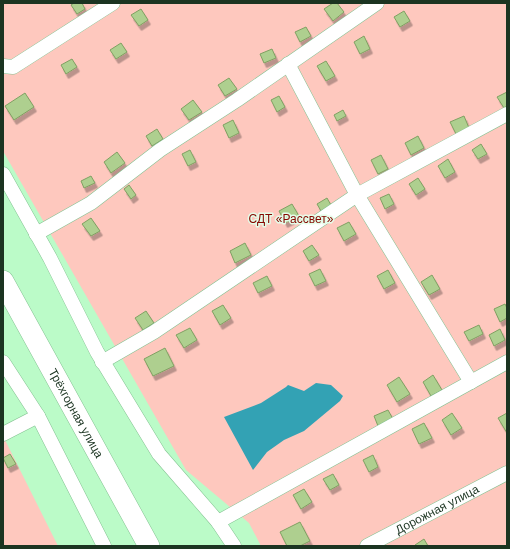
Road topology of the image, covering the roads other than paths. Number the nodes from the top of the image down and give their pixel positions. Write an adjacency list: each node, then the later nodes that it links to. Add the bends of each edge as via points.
1 (113, 3): 4 (street, via 13,67)
2 (377, 3): 3 (street)
3 (288, 64): 7 (street); 8 (street, via 160,150 91,203)
4 (3, 66)
5 (507, 114): 7 (street)
6 (3, 174): 8 (street)
7 (357, 195): 11 (street, via 154,332); 13 (street)
8 (36, 234): 11 (street)
9 (3, 281): 19 (highway, Трёхгорная улица)
10 (3, 362): 14 (street)
11 (102, 362): 17 (street, via 159,454)
12 (507, 362): 13 (street)
13 (471, 382): 17 (street)
14 (38, 416): 15 (street); 18 (street)
15 (3, 434)
16 (507, 473): 21 (street, Дорожная улица)
17 (218, 522): 20 (street)
18 (104, 546)
19 (149, 546)
20 (234, 546)
21 (367, 546)

